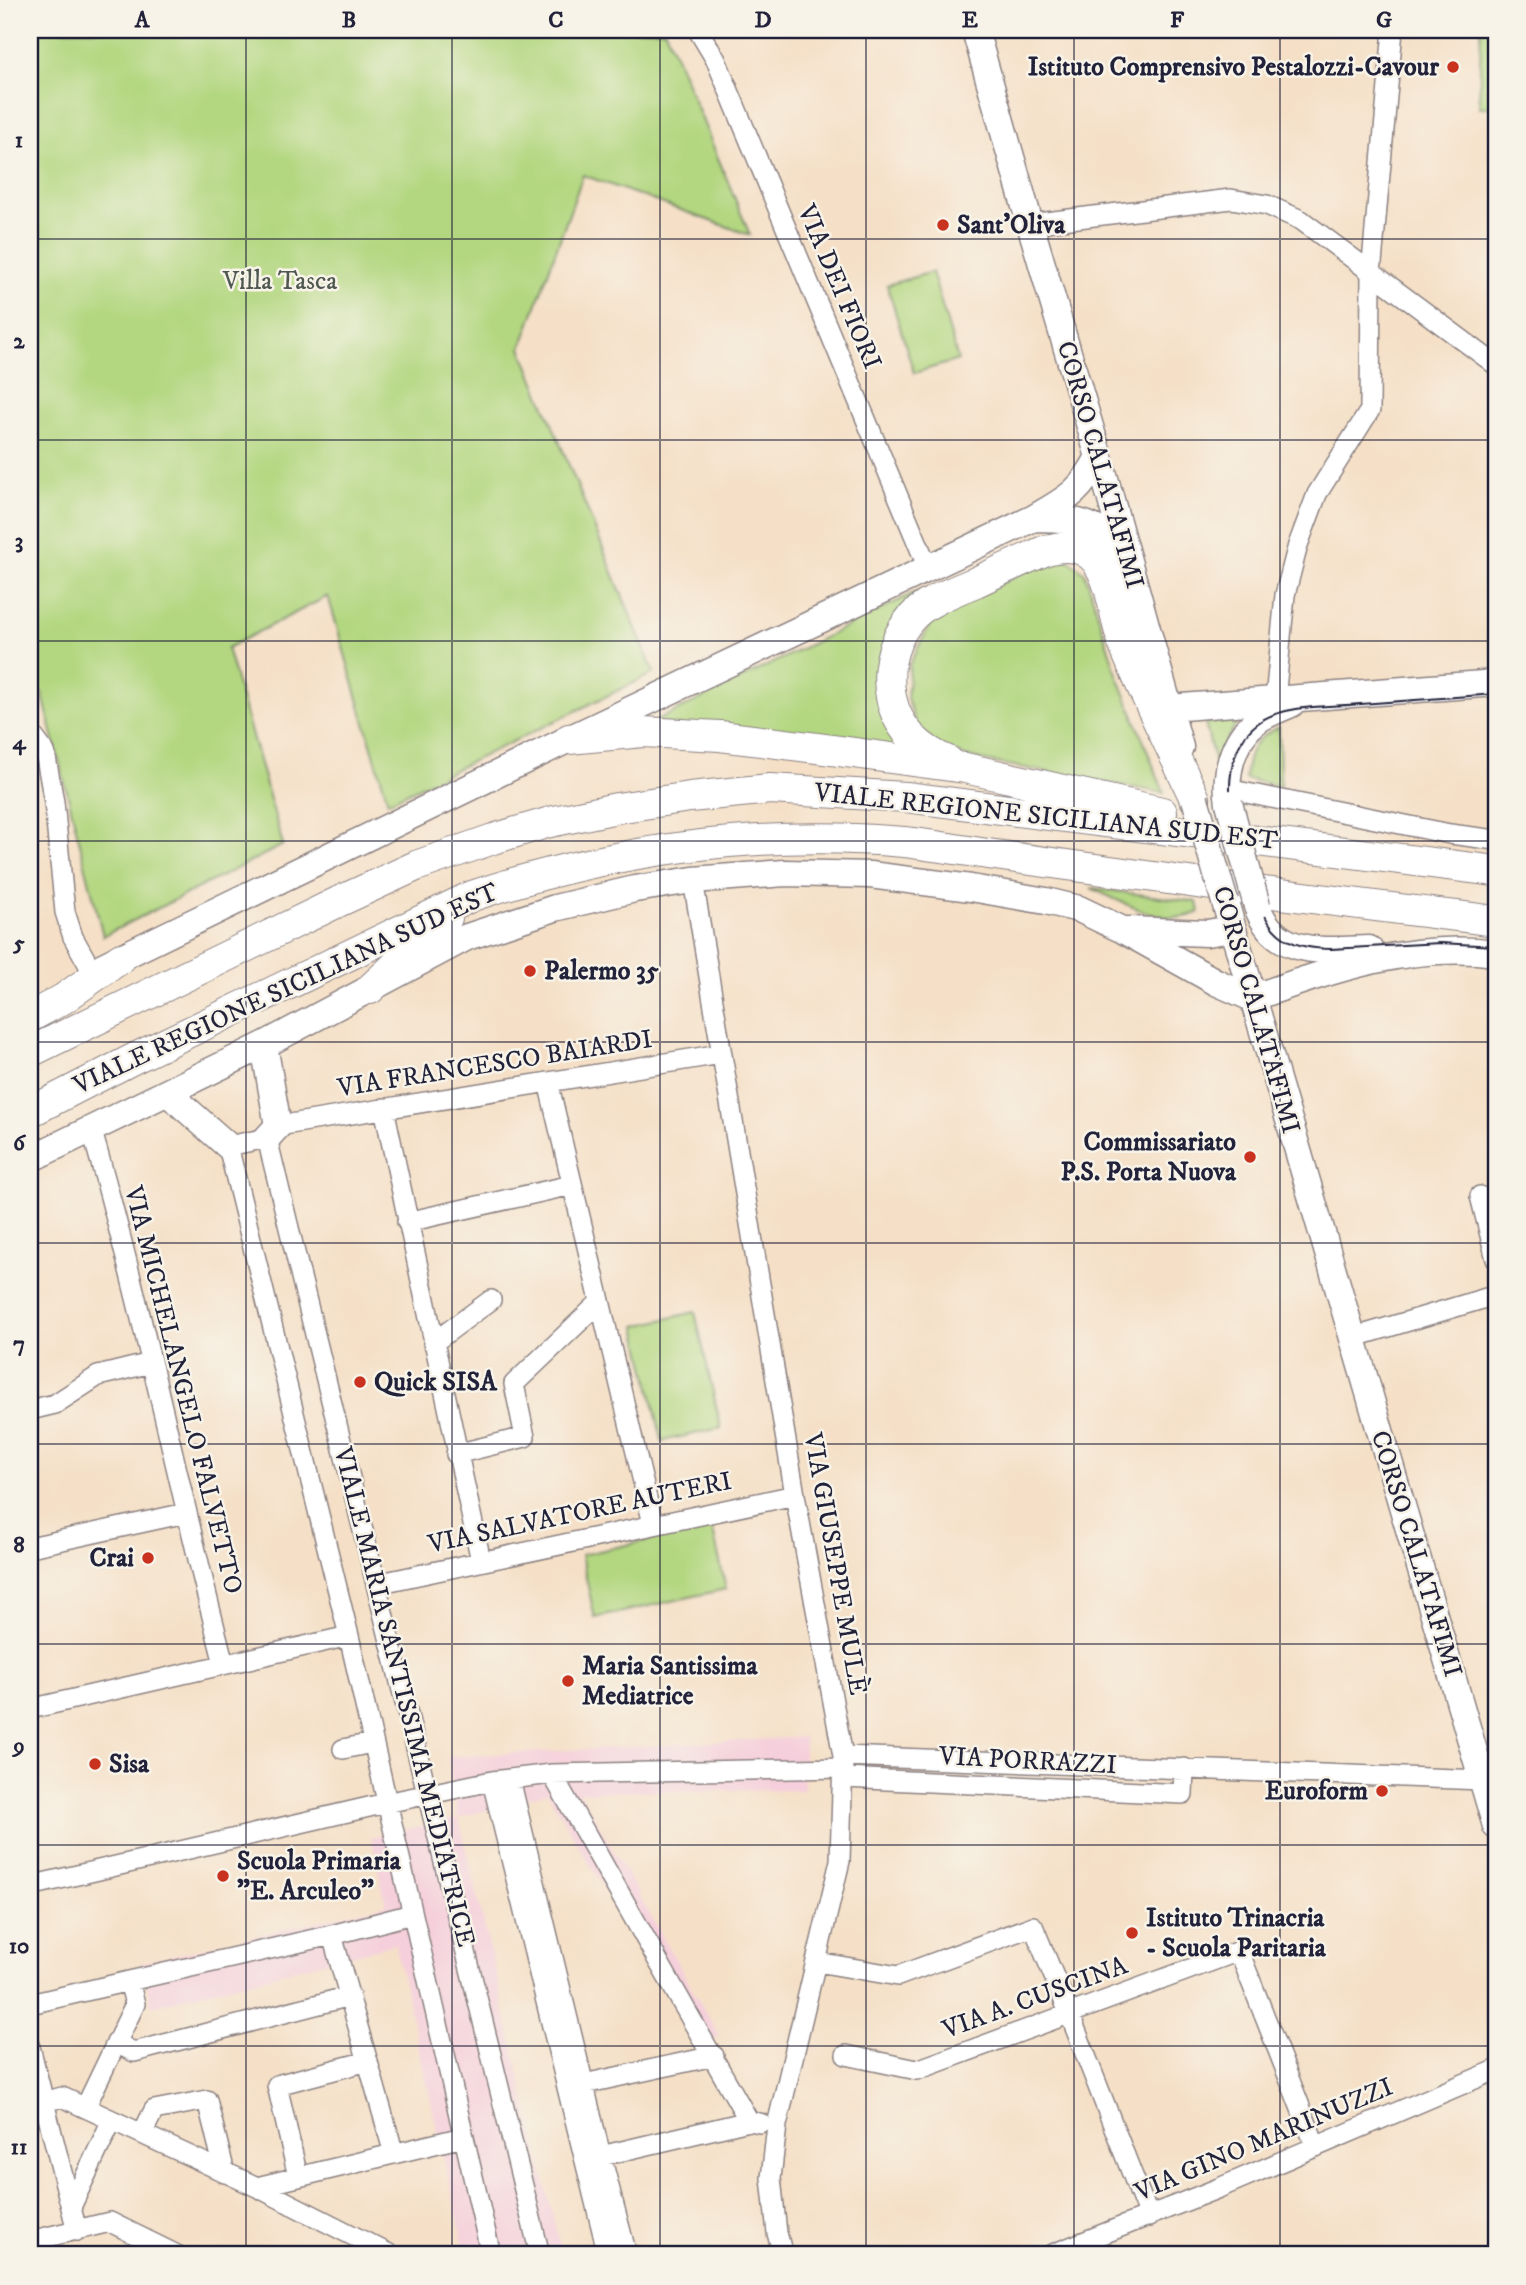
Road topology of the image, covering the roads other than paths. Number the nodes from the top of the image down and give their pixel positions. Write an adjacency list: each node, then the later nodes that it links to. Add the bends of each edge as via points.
1 (698, 30): 10 (street, VIA DEI FIORI, via 716,60)
2 (975, 30): 4 (street, CORSO CALATAFIMI)
3 (1393, 30): 5 (street)
4 (1030, 224): 5 (street, via 1231,199 1267,205 1301,220); 7 (street, CORSO CALATAFIMI)
5 (1371, 274): 6 (street); 13 (street, via 1370,410 1317,495 1298,545 1285,595)
6 (1496, 365)
7 (1099, 457): 8 (street, via 1087,481); 9 (street, CORSO CALATAFIMI)
8 (1034, 518): 9 (street, via 1081,523 1103,532); 10 (street)
9 (1128, 558): 14 (street, CORSO CALATAFIMI)
10 (928, 568): 16 (street)
11 (1496, 683): 12 (street)
12 (1303, 698): 13 (street); 18 (street, via 1249,729 1233,753)
13 (1275, 700): 14 (street)
14 (1169, 708): 19 (street, CORSO CALATAFIMI)
15 (30, 732): 32 (street, via 45,752 65,912)
16 (569, 738): 17 (main road, via 643,732 720,736); 31 (street)
17 (965, 768): 19 (main road, via 932,755 909,736 893,710 887,680 892,649 907,623 930,603 1061,545 1080,549 1096,561 1124,646); 21 (main road)
18 (1228, 796): 20 (street); 29 (street, bridge, via 1257,906 1280,938 1299,947 1330,951)
19 (1195, 799): 24 (street, CORSO CALATAFIMI, bridge)
20 (1496, 840)
21 (1316, 848): 22 (main road); 38 (main road, VIALE REGIONE SICILIANA SUD EST, via 845,792 770,789 617,808 550,822 416,866)
22 (1496, 871)
23 (692, 880): 28 (street, VIALE REGIONE SICILIANA SUD EST, via 785,873 870,875 1046,901 1079,909); 33 (street, VIALE REGIONE SICILIANA SUD EST, via 555,908 467,937); 39 (street, VIA GIUSEPPE MULÈ)
24 (1218, 894): 25 (main road, VIALE REGIONE SICILIANA SUD EST, via 905,842 769,839 588,864); 26 (main road, VIALE REGIONE SICILIANA SUD EST); 27 (street, CORSO CALATAFIMI)
25 (472, 896): 33 (main road); 43 (main road, VIALE REGIONE SICILIANA SUD EST)
26 (1496, 921)
27 (1232, 929): 28 (street, VIALE REGIONE SICILIANA SUD EST, via 1208,933); 34 (street, CORSO CALATAFIMI)
28 (1123, 930): 34 (street, VIALE REGIONE SICILIANA SUD EST)
29 (1441, 950): 30 (street); 34 (street, via 1355,963)
30 (1496, 953)
31 (121, 958): 32 (street); 36 (main road)
32 (92, 971): 35 (street)
33 (370, 989): 37 (street, VIALE REGIONE SICILIANA SUD EST)
34 (1252, 998): 55 (street, CORSO CALATAFIMI)
35 (30, 1000)
36 (30, 1017)
37 (264, 1045): 41 (street, VIALE REGIONE SICILIANA SUD EST); 45 (street, VIALE MARIA SANTISSIMA MEDIATRICE)
38 (30, 1052)
39 (721, 1054): 40 (street, VIA FRANCESCO BAIARDI); 60 (street, VIA GIUSEPPE MULÈ)
40 (548, 1082): 42 (street, VIA FRANCESCO BAIARDI); 48 (street)
41 (168, 1093): 44 (street, VIALE REGIONE SICILIANA SUD EST); 46 (street)
42 (384, 1108): 45 (street, VIA FRANCESCO BAIARDI); 50 (street)
43 (30, 1112)
44 (92, 1128): 47 (street, VIALE REGIONE SICILIANA SUD EST); 57 (street, VIA MICHELANGELO FALVETTO)
45 (272, 1132): 46 (street); 65 (street, VIALE MARIA SANTISSIMA MEDIATRICE)
46 (228, 1146): 66 (street, VIALE MARIA SANTISSIMA MEDIATRICE)
47 (30, 1159)
48 (572, 1185): 50 (street); 54 (street)
49 (1480, 1196): 51 (street)
50 (407, 1222): 56 (street)
51 (1496, 1259)
52 (1496, 1296): 55 (street)
53 (491, 1300): 56 (street)
54 (600, 1302): 59 (street, via 514,1384 525,1437); 62 (street)
55 (1352, 1338): 75 (street, CORSO CALATAFIMI)
56 (433, 1343): 59 (street)
57 (151, 1363): 58 (street, via 97,1376 55,1404); 61 (street, VIA MICHELANGELO FALVETTO)
58 (30, 1410)
59 (456, 1454): 64 (street)
60 (795, 1495): 62 (street, VIA SALVATORE AUTERI); 71 (street, VIA GIUSEPPE MULÈ)
61 (186, 1513): 63 (street); 67 (street, VIA MICHELANGELO FALVETTO)
62 (653, 1524): 64 (street, VIA SALVATORE AUTERI)
63 (30, 1547)
64 (481, 1561): 65 (street, VIA SALVATORE AUTERI)
65 (376, 1584): 76 (street, VIALE MARIA SANTISSIMA MEDIATRICE)
66 (349, 1636): 67 (street); 69 (street, VIALE MARIA SANTISSIMA MEDIATRICE)
67 (224, 1664): 68 (street)
68 (30, 1709)
69 (372, 1743): 70 (street); 77 (street, VIALE MARIA SANTISSIMA MEDIATRICE)
70 (343, 1749)
71 (843, 1768): 72 (street, VIA PORRAZZI); 72 (street, VIA PORRAZZI, via 1183,1794); 73 (street); 82 (street, VIA GIUSEPPE MULÈ, via 840,1861)
72 (1184, 1768): 75 (street, VIA PORRAZZI)
73 (552, 1774): 74 (street); 91 (street)
74 (501, 1780): 76 (street); 86 (street)
75 (1489, 1793): 78 (street, CORSO CALATAFIMI)
76 (428, 1795): 77 (street); 117 (street, VIALE MARIA SANTISSIMA MEDIATRICE)
77 (386, 1803): 79 (street); 80 (street, VIALE MARIA SANTISSIMA MEDIATRICE)
78 (1496, 1826)
79 (30, 1886)
80 (412, 1914): 81 (street); 101 (street, VIALE MARIA SANTISSIMA MEDIATRICE)
81 (332, 1935): 83 (street); 84 (street)
82 (817, 1962): 87 (street, via 898,1976 1032,1926); 99 (street, VIA GIUSEPPE MULÈ)
83 (129, 1981): 85 (street); 88 (street, via 135,2004)
84 (350, 1996): 88 (street, via 134,2052); 92 (street)
85 (30, 2004)
86 (556, 2008): 94 (street); 102 (street)
87 (1070, 2015): 90 (street, VIA A. CUSCINA, via 917,2070); 103 (street, VIA A. CUSCINA, via 1239,1951); 110 (street)
88 (116, 2043): 96 (street)
89 (30, 2047): 95 (street)
90 (846, 2055)
91 (714, 2056): 94 (street); 98 (street)
92 (368, 2061): 104 (street); 106 (street, via 277,2085)
93 (1496, 2070): 103 (street, VIA GINO MARINUZZI)
94 (583, 2084): 102 (street)
95 (44, 2102): 96 (street, via 62,2097); 109 (street)
96 (85, 2108): 97 (street)
97 (112, 2120): 100 (street); 109 (street)
98 (749, 2121): 99 (street); 102 (street)
99 (777, 2125): 120 (street, VIA GIUSEPPE MULÈ, via 771,2178)
100 (142, 2134): 105 (street); 105 (street, via 154,2110 207,2100)
101 (463, 2137): 104 (street); 116 (street, VIALE MARIA SANTISSIMA MEDIATRICE)
102 (593, 2147): 107 (street)
103 (1316, 2147): 110 (street, VIA GINO MARINUZZI)
104 (394, 2154): 106 (street)
105 (225, 2173): 108 (street)
106 (298, 2177): 108 (street)
107 (599, 2182): 118 (street); 119 (street)
108 (257, 2187): 115 (street)
109 (71, 2207): 111 (street)
110 (1149, 2217): 121 (street, VIA GINO MARINUZZI)
111 (77, 2231): 112 (street); 113 (street, via 110,2222)
112 (30, 2241)
113 (139, 2245): 114 (street)
114 (177, 2255)
115 (391, 2255)
116 (491, 2255)
117 (540, 2255)
118 (608, 2255)
119 (627, 2255)
120 (783, 2255)
121 (1050, 2255)

